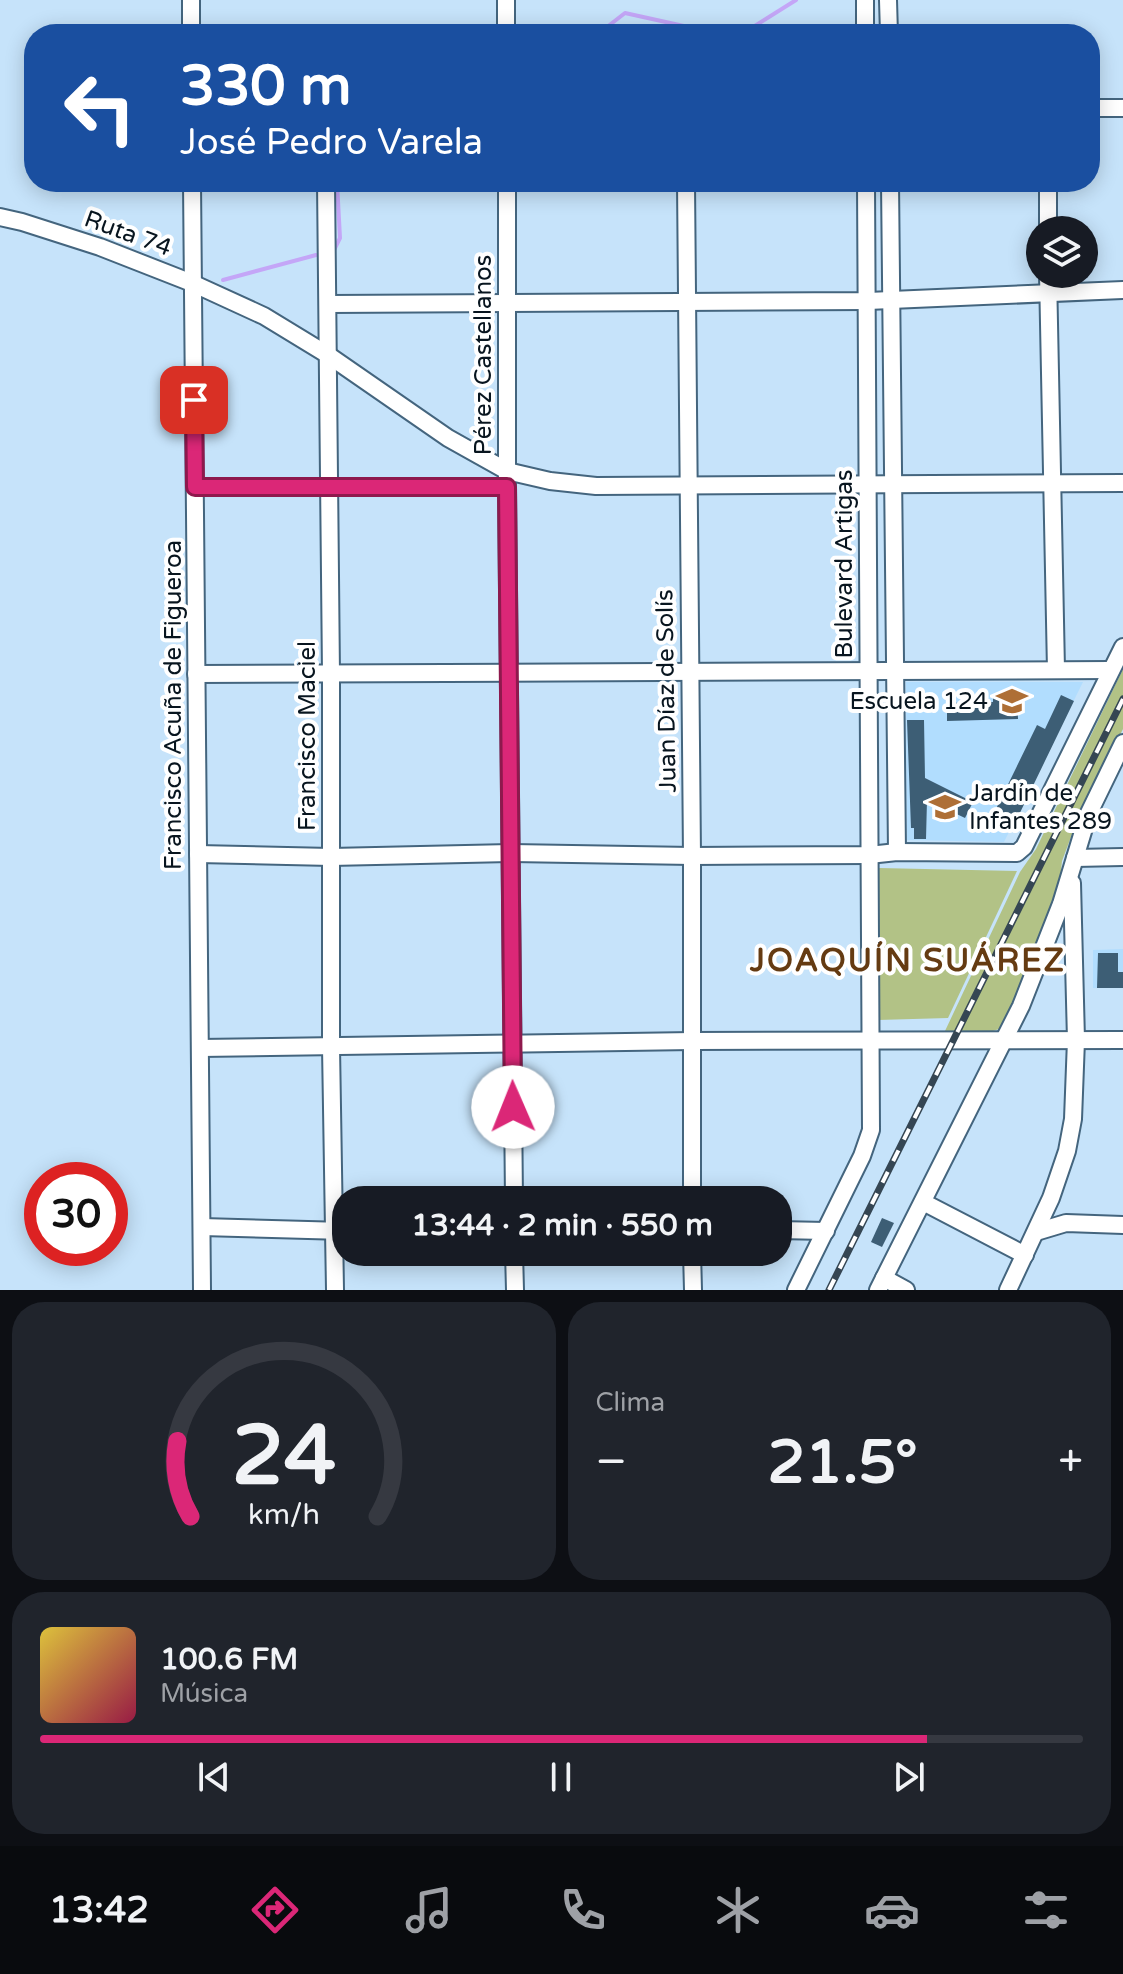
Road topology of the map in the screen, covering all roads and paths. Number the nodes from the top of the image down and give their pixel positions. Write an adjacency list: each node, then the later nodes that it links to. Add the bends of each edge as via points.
1 (191, 0): 5 (street)
2 (506, 0): 6 (street)
3 (865, 0): 7 (street)
4 (888, 0): 8 (street)
5 (191, 24)
6 (506, 24)
7 (865, 24)
8 (889, 24)
9 (1100, 108): 10 (street)
10 (1123, 108)
11 (192, 192): 20 (street, Francisco Acuña de Figueroa)
12 (326, 192): 28 (street, Francisco Maciel)
13 (507, 192): 26 (street, Pérez Castellanos)
14 (686, 192): 27 (street, Juan Díaz de Solís)
15 (866, 192): 25 (street, Bulevard Artigas)
16 (890, 192): 24 (street, Bulevard Artigas)
17 (1048, 192): 18 (street)
18 (1048, 216)
19 (0, 217): 20 (street, Ruta 74, via 100,247)
20 (192, 283): 29 (street, Ruta 74, via 264,316); 38 (street, Francisco Acuña de Figueroa)
21 (1048, 288): 23 (street)
22 (1123, 290): 23 (street)
23 (1048, 295): 24 (street); 36 (street)
24 (891, 299): 25 (street); 31 (street, Bulevard Artigas)
25 (868, 301): 27 (street); 30 (street, Bulevard Artigas)
26 (507, 303): 27 (street); 28 (street); 32 (street, Pérez Castellanos)
27 (686, 303): 37 (street, Juan Díaz de Solís)
28 (329, 304): 29 (street, Francisco Maciel)
29 (328, 355): 32 (street, Ruta 74); 39 (street, Francisco Maciel)
30 (869, 429): 31 (street, via 886,423); 34 (street, Bulevard Artigas)
31 (894, 429): 35 (street, Bulevard Artigas)
32 (507, 479): 37 (street, via 596,486); 39 (street); 47 (street, Pérez Castellanos)
33 (1123, 483): 36 (street)
34 (868, 484): 35 (street); 37 (street); 40 (street, Bulevard Artigas)
35 (893, 484): 36 (street); 41 (street, Bulevard Artigas)
36 (1053, 484): 45 (street)
37 (688, 485): 48 (street, Juan Díaz de Solís)
38 (195, 487): 39 (street); 49 (street, Francisco Acuña de Figueroa)
39 (330, 487): 50 (street, Francisco Maciel)
40 (868, 533): 41 (street, via 887,540); 43 (street, Bulevard Artigas)
41 (893, 534): 44 (street, Bulevard Artigas)
42 (1123, 647): 46 (street)
43 (868, 670): 44 (street); 48 (street); 55 (street, Bulevard Artigas)
44 (896, 670): 45 (street); 52 (street, Bulevard Artigas)
45 (1056, 670): 46 (street)
46 (1111, 670): 52 (street, via 1017,853)
47 (510, 673): 48 (street); 50 (street); 53 (street, Pérez Castellanos)
48 (690, 673): 56 (street, Juan Díaz de Solís)
49 (196, 674): 50 (street); 54 (street, Francisco Acuña de Figueroa)
50 (331, 674): 57 (street, Francisco Maciel)
51 (1123, 743): 59 (street, via 1088,815)
52 (897, 852): 55 (street)
53 (512, 853): 56 (street); 57 (street); 66 (street, Pérez Castellanos)
54 (198, 854): 57 (street); 68 (street, Francisco Acuña de Figueroa)
55 (869, 855): 56 (street); 65 (street, Bulevard Artigas)
56 (692, 856): 63 (street, Juan Díaz de Solís)
57 (331, 857): 67 (street, Francisco Maciel)
58 (1123, 857): 59 (street)
59 (1073, 864): 60 (street); 61 (street)
60 (1005, 1039): 64 (street); 65 (street); 73 (street)
61 (1076, 1040): 62 (street); 64 (street); 69 (street)
62 (1123, 1040)
63 (693, 1041): 65 (street); 66 (street); 72 (street, Juan Díaz de Solís)
64 (1048, 1041): 69 (street)
65 (871, 1042): 80 (street, Bulevard Artigas, via 871,1130)
66 (512, 1045): 67 (street); 71 (street, Pérez Castellanos)
67 (331, 1047): 68 (street); 70 (street, Francisco Maciel)
68 (200, 1048): 77 (street, Francisco Acuña de Figueroa)
69 (1074, 1067): 74 (street, via 1073,1119)
70 (338, 1186)
71 (514, 1186)
72 (692, 1186)
73 (923, 1202): 82 (street); 86 (street)
74 (1048, 1206): 75 (street); 81 (street)
75 (1066, 1223): 76 (street); 81 (street)
76 (1123, 1225)
77 (202, 1227): 79 (street); 87 (street, Francisco Acuña de Figueroa)
78 (792, 1230): 80 (street)
79 (332, 1231)
80 (826, 1231): 91 (street, Bulevard Artigas)
81 (1036, 1232): 82 (street)
82 (1025, 1255): 93 (street)
83 (337, 1266): 88 (street, Francisco Maciel)
84 (514, 1266): 89 (street)
85 (692, 1266): 90 (street)
86 (881, 1284): 92 (street)
87 (202, 1290)
88 (335, 1290)
89 (515, 1290)
90 (693, 1290)
91 (796, 1290)
92 (906, 1290)
93 (1008, 1290)

